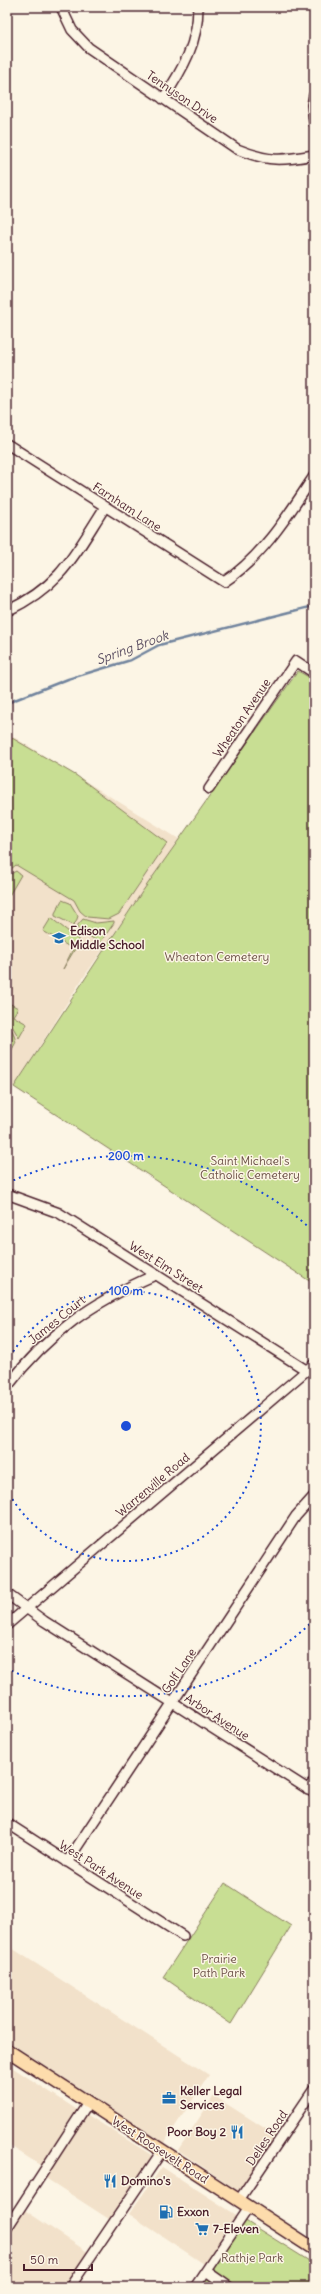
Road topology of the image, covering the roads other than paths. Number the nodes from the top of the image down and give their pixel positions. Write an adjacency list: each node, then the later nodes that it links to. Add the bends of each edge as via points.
1 (61, 7): 4 (street, Tennyson Drive, via 72,30 89,48)
2 (198, 7): 4 (street, via 195,37 189,55)
3 (314, 95): 5 (street)
4 (163, 99): 6 (street, Tennyson Drive, via 237,149 252,155 282,161)
5 (314, 123)
6 (314, 155)
7 (7, 444): 9 (street, Farnham Lane)
8 (314, 476): 9 (street, Farnham Lane, via 280,526 234,575 224,582)
9 (105, 507): 10 (street, via 60,574 40,593)
10 (7, 611)
11 (314, 673): 12 (street, Wheaton Avenue, via 296,661)
12 (208, 789)
13 (7, 1194): 14 (street, West Elm Street, via 59,1213)
14 (156, 1275): 16 (street, West Elm Street); 17 (street, James Court, via 113,1294 75,1318 37,1351)
15 (314, 1364): 16 (street, Warrenville Road)
16 (306, 1370): 20 (street, Warrenville Road)
17 (7, 1387)
18 (314, 1496): 22 (street, Golf Lane, via 296,1516)
19 (7, 1594): 20 (street, Arbor Avenue)
20 (26, 1609): 21 (street, Warrenville Road); 22 (street, Arbor Avenue)
21 (7, 1625)
22 (172, 1703): 24 (street, Arbor Avenue); 26 (street, Golf Lane)
23 (314, 1781): 24 (street)
24 (311, 1792)
25 (7, 1823): 26 (street, West Park Avenue)
26 (67, 1862): 27 (street, West Park Avenue)
27 (183, 1936)
28 (7, 2050): 30 (main road, West Roosevelt Road)
29 (314, 2089): 32 (street, Delles Road)
30 (88, 2103): 31 (main road, West Roosevelt Road); 33 (street)
31 (162, 2151): 32 (main road, West Roosevelt Road); 36 (street)
32 (244, 2203): 34 (main road, West Roosevelt Road); 35 (street, Delles Road)
33 (7, 2228)
34 (314, 2249)
35 (206, 2271): 37 (street, Delles Road); 38 (street)
36 (70, 2287)
37 (195, 2287)
38 (229, 2287)

